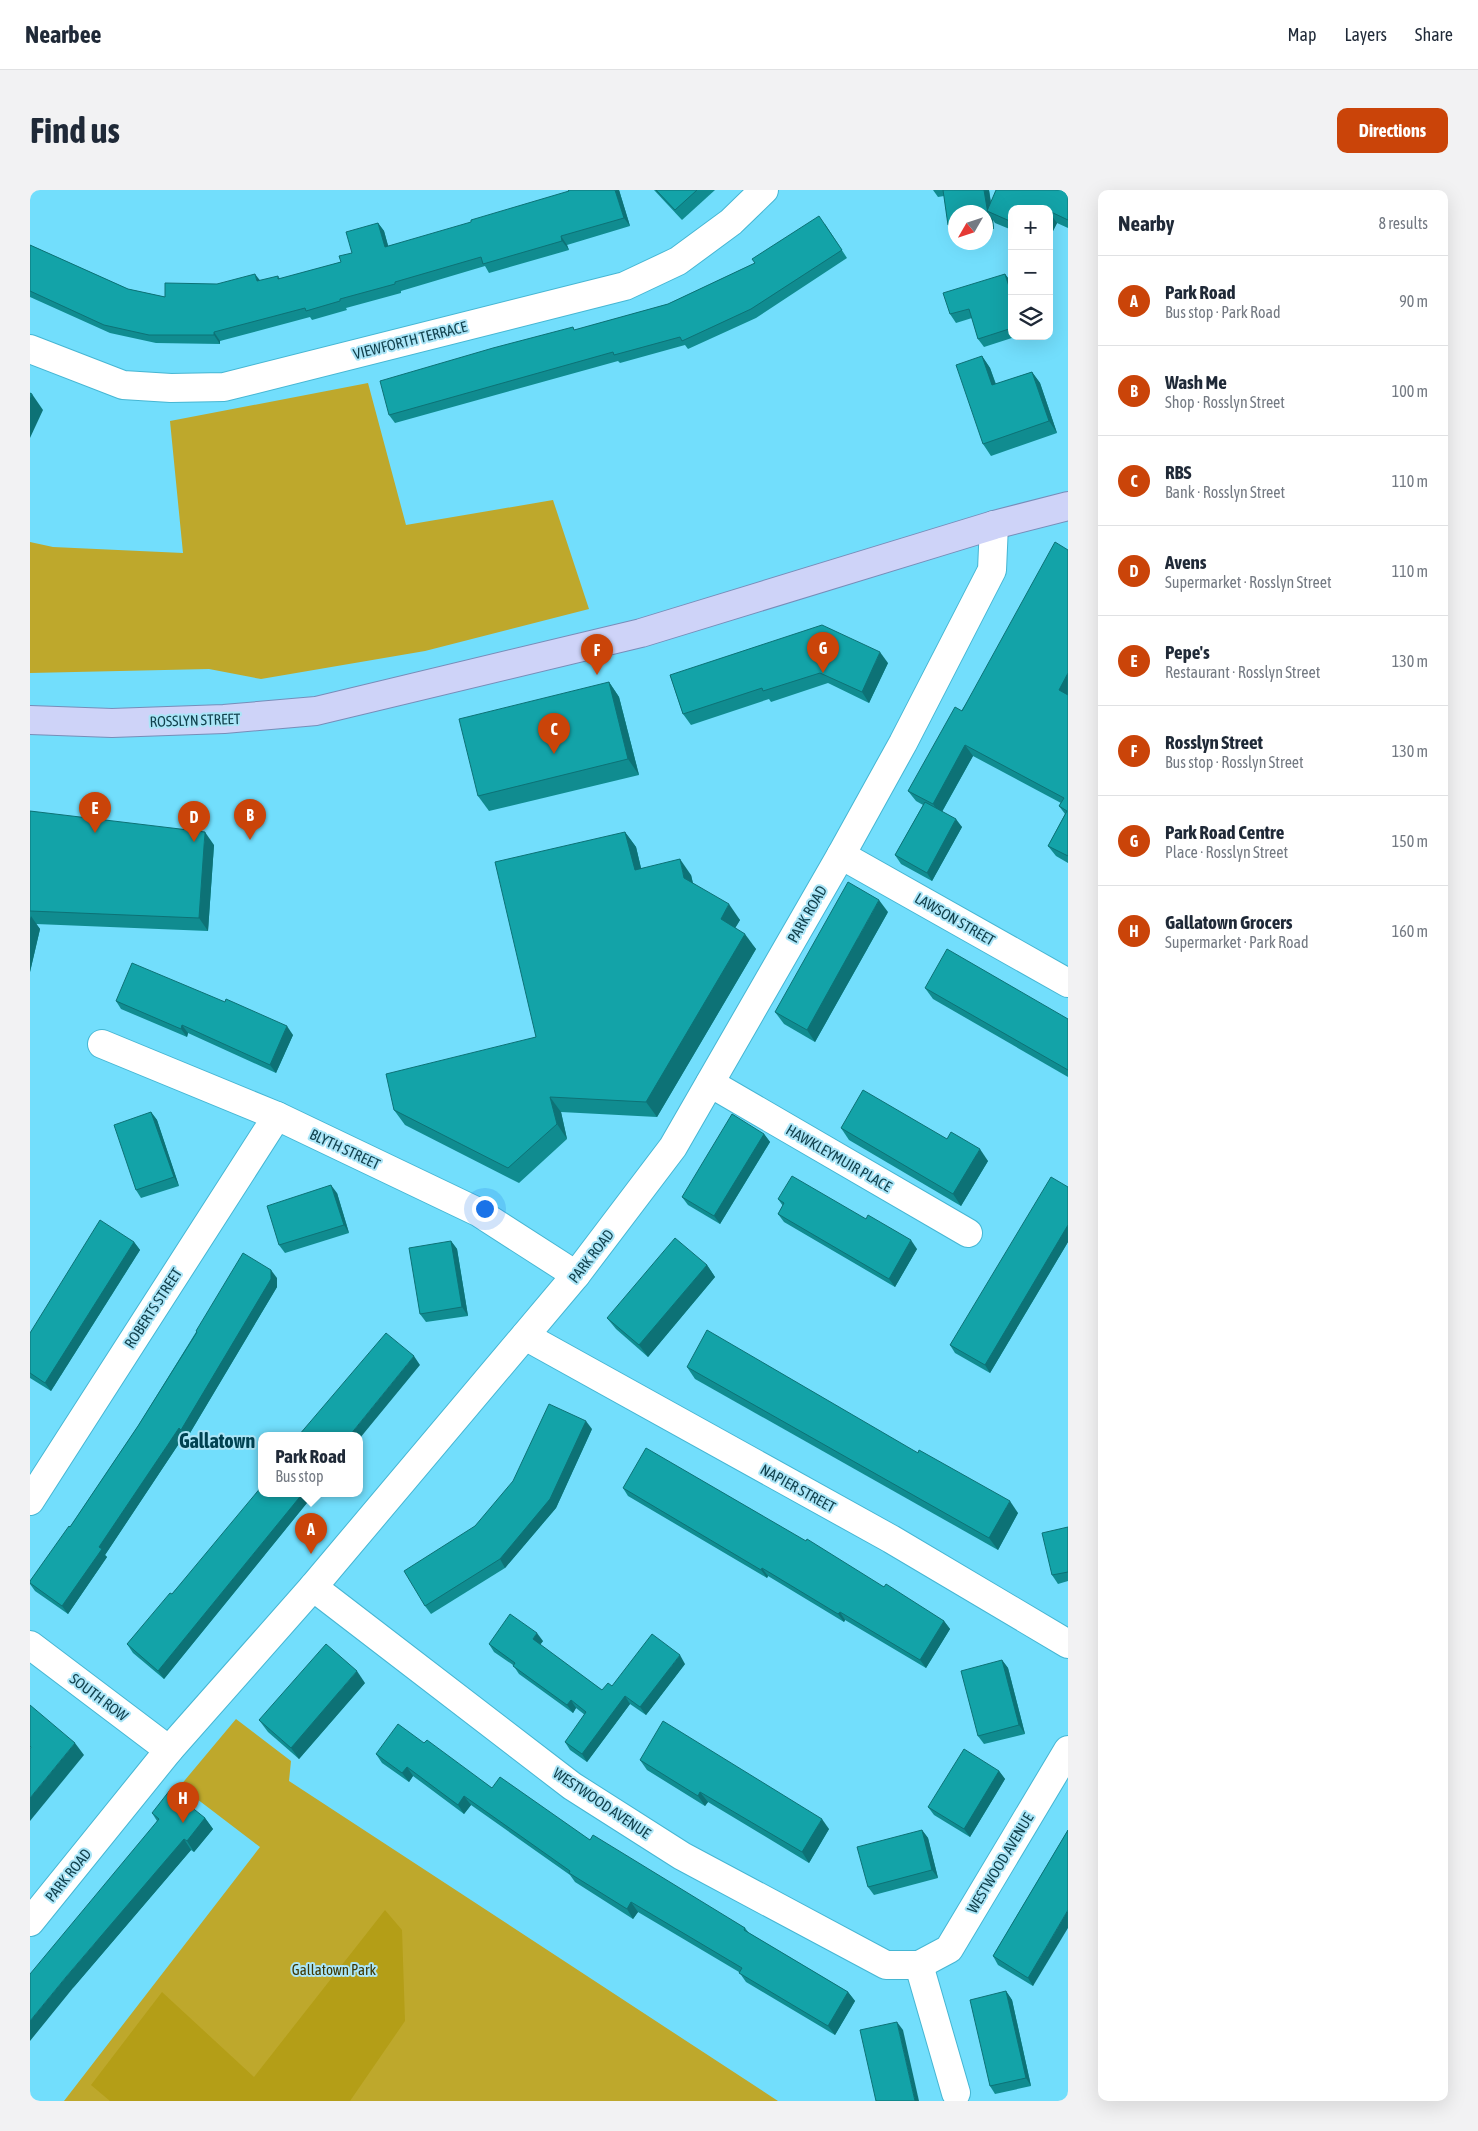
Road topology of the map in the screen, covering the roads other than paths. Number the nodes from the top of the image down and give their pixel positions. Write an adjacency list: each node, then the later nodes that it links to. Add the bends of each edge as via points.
1 (764, 190): 2 (street, VIEWFORTH TERRACE, via 731,222 678,262 625,286 224,387 123,385)
2 (30, 349)
3 (1068, 506): 4 (main road, ROSSLYN STREET)
4 (994, 525): 5 (main road, ROSSLYN STREET, via 642,633 316,711 205,720); 6 (street, PARK ROAD, via 992,570)
5 (30, 720)
6 (841, 855): 7 (street, LAWSON STREET); 9 (street, PARK ROAD)
7 (1068, 983)
8 (102, 1044): 10 (street, BLYTH STREET)
9 (710, 1083): 11 (street, HAWKLEYMUIR PLACE); 12 (street, PARK ROAD, via 673,1147)
10 (277, 1116): 12 (street, BLYTH STREET, via 478,1212); 14 (street, ROBERTS STREET)
11 (968, 1233)
12 (576, 1276): 13 (street, PARK ROAD)
13 (525, 1336): 15 (street, PARK ROAD); 16 (street, NAPIER STREET, via 891,1540)
14 (30, 1501)
15 (313, 1587): 18 (street, PARK ROAD); 21 (street, WESTWOOD AVENUE, via 572,1786 682,1856 886,1965)
16 (1068, 1644)
17 (30, 1645): 18 (street, SOUTH ROW)
18 (169, 1750): 20 (street, PARK ROAD)
19 (1068, 1750): 21 (street, WESTWOOD AVENUE, via 949,1948)
20 (30, 1922)
21 (919, 1965): 22 (street)
22 (956, 2093)

